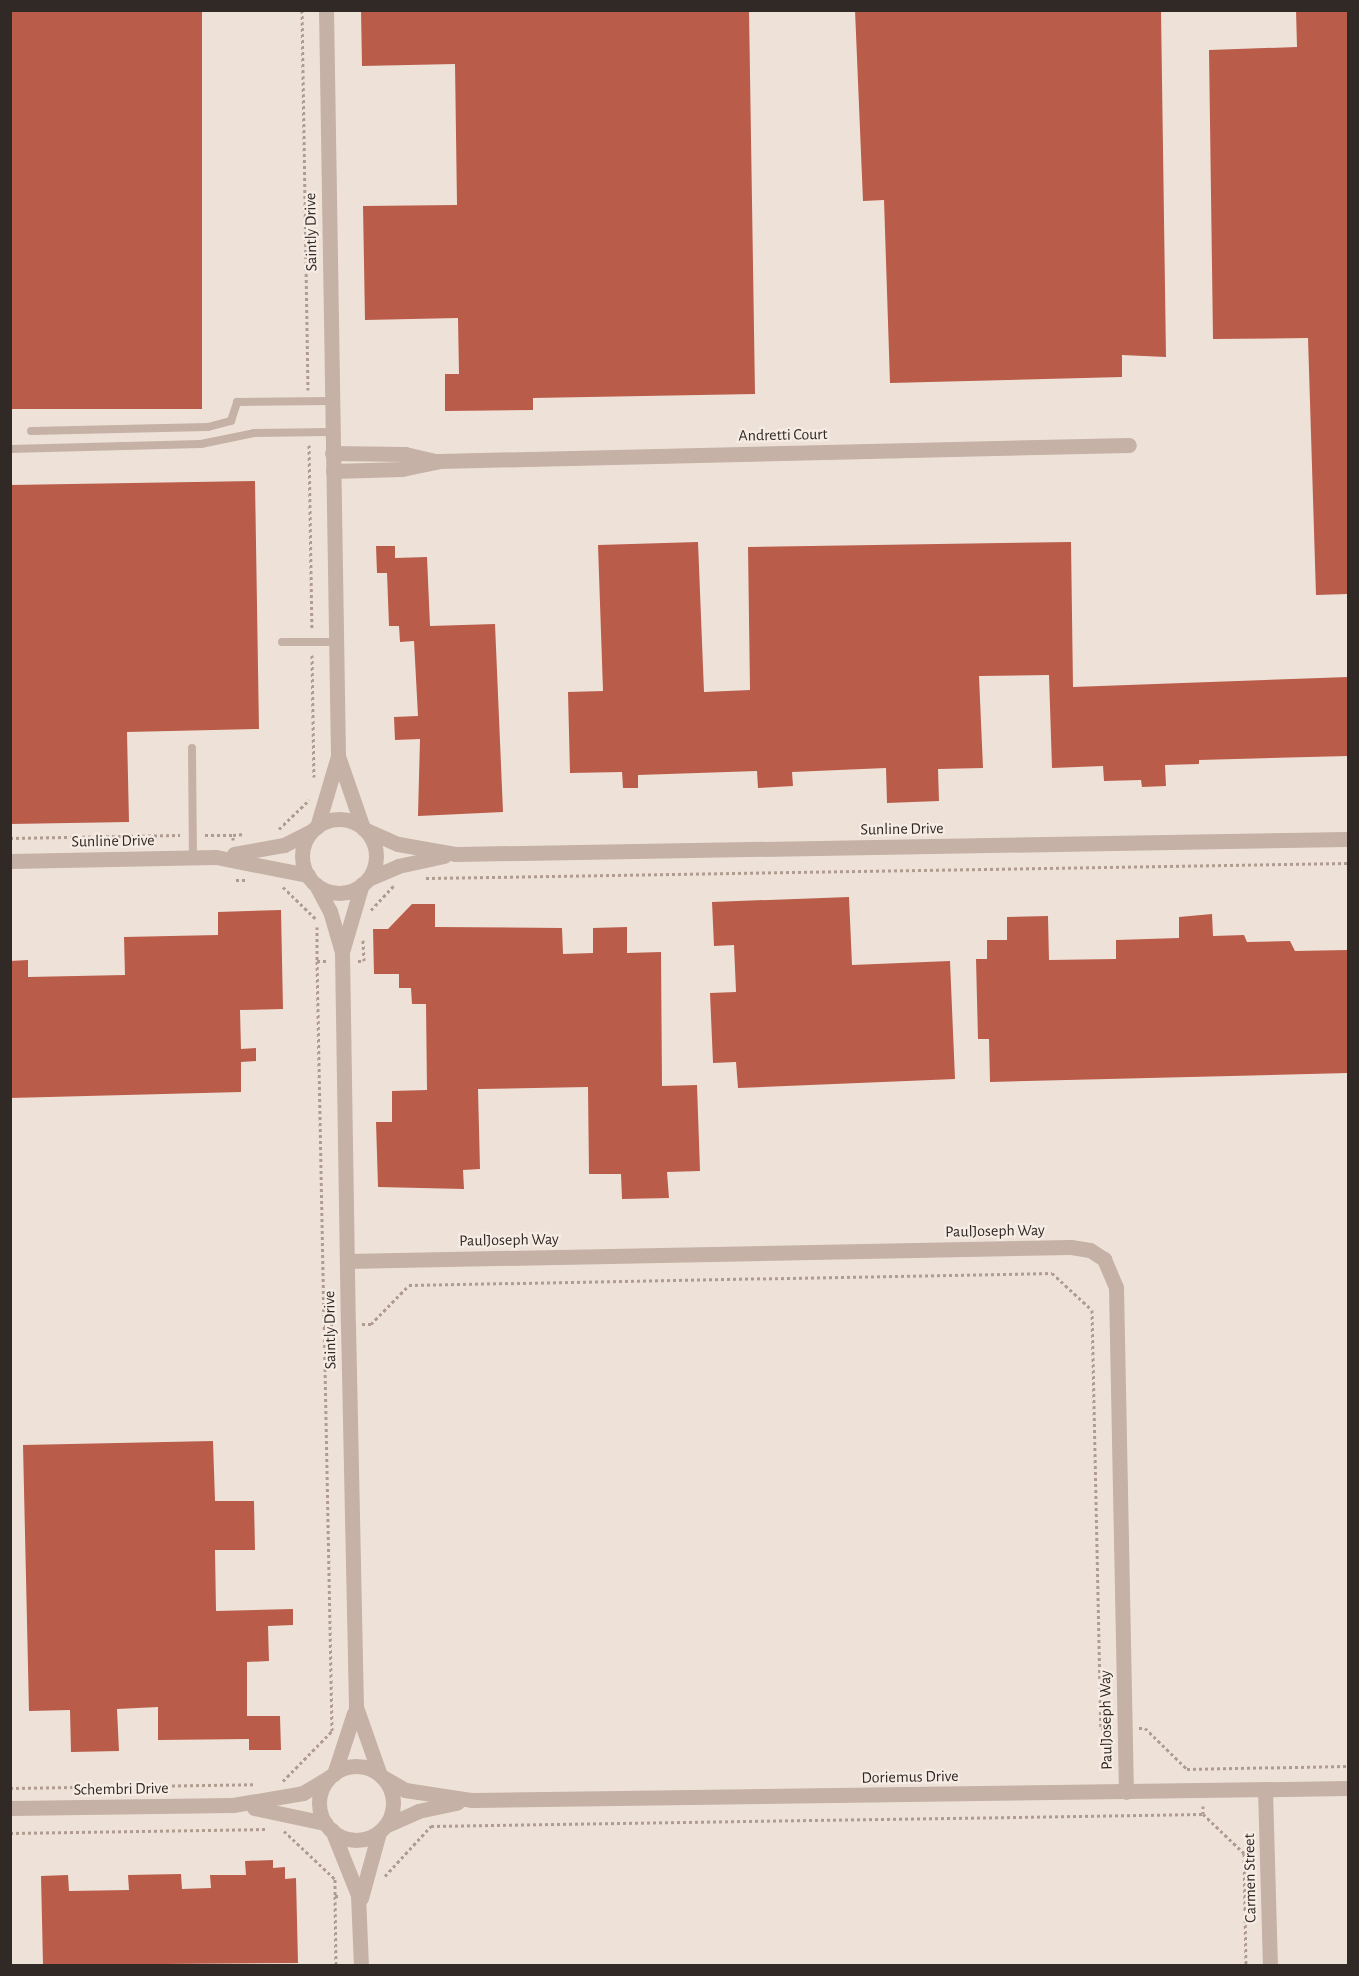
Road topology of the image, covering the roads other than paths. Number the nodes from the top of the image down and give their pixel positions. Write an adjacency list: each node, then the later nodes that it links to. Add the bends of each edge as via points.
1 (326, 10): 2 (street, Saintly Drive)
2 (332, 401): 3 (lane, via 237,402 231,421 208,427); 4 (street, Saintly Drive)
3 (31, 431)
4 (332, 432): 6 (lane, via 254,433 194,445); 7 (street, Saintly Drive)
5 (1129, 445): 8 (street, Andretti Court)
6 (10, 449)
7 (332, 453): 8 (street, via 405,454); 9 (street, Saintly Drive)
8 (439, 461): 9 (street, via 402,469)
9 (333, 471): 11 (street, Saintly Drive)
10 (282, 642): 11 (lane)
11 (336, 642): 13 (street, Saintly Drive)
12 (192, 748): 19 (lane)
13 (338, 756): 14 (street, Saintly Drive); 15 (street, Saintly Drive)
14 (315, 828): 15 (street, via 340,819); 18 (street, Sunline Drive, via 284,844); 21 (street, via 303,852)
15 (364, 828): 17 (street, Sunline Drive, via 398,844); 22 (street, via 376,857)
16 (1348, 839): 17 (street, Sunline Drive)
17 (456, 854): 22 (street, Sunline Drive, via 398,866)
18 (216, 857): 19 (street, Sunline Drive); 21 (street, Sunline Drive)
19 (193, 858): 20 (street, Sunline Drive)
20 (10, 861)
21 (311, 879): 22 (street, via 334,892); 23 (street, Saintly Drive, via 330,911)
22 (365, 881): 23 (street, Saintly Drive)
23 (342, 956): 24 (street, Saintly Drive)
24 (347, 1261): 25 (street, Saintly Drive); 30 (street, PaulJoseph Way, via 1090,1250 1113,1271 1116,1287)
25 (356, 1707): 26 (street, Saintly Drive); 27 (street, Saintly Drive)
26 (380, 1775): 27 (street, via 357,1766); 31 (street, Doriemus Drive, via 405,1790); 35 (street, via 393,1804)
27 (332, 1776): 32 (street, Schembri Drive, via 303,1793); 34 (street, via 320,1800)
28 (1348, 1788): 29 (street, Doriemus Drive)
29 (1265, 1789): 30 (street, Doriemus Drive); 38 (street, Carmen Street)
30 (1126, 1792): 31 (street, Doriemus Drive)
31 (472, 1800): 35 (street, Doriemus Drive, via 418,1811)
32 (265, 1805): 33 (street, Schembri Drive); 34 (street, Schembri Drive)
33 (10, 1808)
34 (328, 1827): 35 (street, via 359,1839); 36 (street)
35 (382, 1829): 36 (street)
36 (359, 1900): 37 (street)
37 (361, 1965)
38 (1270, 1965)

